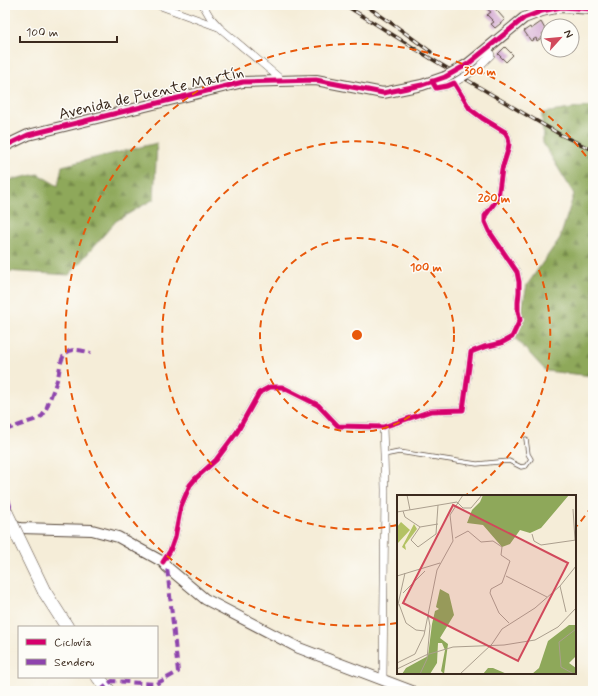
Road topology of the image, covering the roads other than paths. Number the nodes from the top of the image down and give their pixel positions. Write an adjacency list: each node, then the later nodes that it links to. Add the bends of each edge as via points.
1 (158, 5): 4 (street)
2 (203, 5): 4 (street)
3 (593, 9): 5 (street, Avenida de Puente Martín, via 561,7 542,10 524,18 488,48)
4 (220, 28): 6 (street)
5 (472, 67): 7 (street, Avenida de Puente Martín, bridge); 8 (street, bridge)
6 (283, 81): 7 (street, Avenida de Puente Martín, via 316,80 383,93); 9 (street, Avenida de Puente Martín, via 243,82 28,135)
7 (432, 82): 8 (street, via 436,88)
8 (456, 82): 10 (street, via 470,109 505,132 508,137 509,144 498,198 485,216 485,222 520,282 520,320 512,336 501,343 471,352 463,410 431,411)
9 (5, 146)
10 (383, 426): 12 (street); 15 (street, via 338,426 318,404 282,387 270,387 259,393 237,432 216,460 190,485 181,506 175,537)
11 (526, 439): 12 (lane, via 531,459 526,466 521,467 509,461 477,464 398,452)
12 (384, 455): 18 (street)
13 (5, 510): 16 (highway, bridge, via 44,591)
14 (5, 524): 15 (street, via 20,528 92,530 118,537)
15 (163, 562): 18 (street, via 205,599 299,648)
16 (66, 626)
17 (99, 678): 19 (highway)
18 (382, 679): 20 (street)
19 (109, 691)
20 (412, 691)

